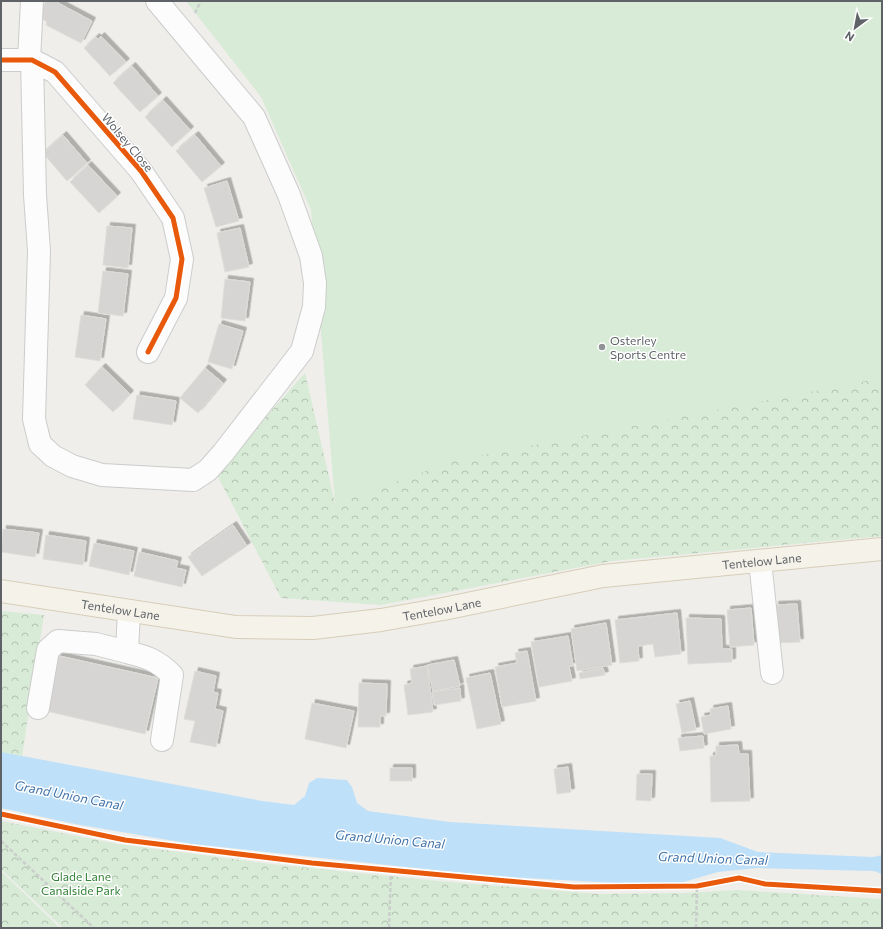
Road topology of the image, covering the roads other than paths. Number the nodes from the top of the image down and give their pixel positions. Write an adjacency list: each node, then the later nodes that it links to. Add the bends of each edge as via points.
1 (32, 1): 4 (street)
2 (157, 1): 4 (street, via 254,117 289,195 311,256 315,283 314,307 302,351 223,453 208,470 194,480 102,475 72,466 53,456 40,444 34,419 39,251)
3 (1, 60): 4 (street, Wolsey Close)
4 (30, 60): 5 (street, Wolsey Close, via 55,72 141,171 173,218 182,259 176,298)
5 (148, 352)
6 (882, 549): 7 (main road, Tentelow Lane)
7 (760, 561): 9 (main road, Tentelow Lane, via 603,576 443,609 314,628 236,627); 11 (street)
8 (1, 591): 9 (main road, Tentelow Lane)
9 (129, 611): 10 (street)
10 (127, 652): 12 (street, via 96,644 58,641 48,650); 13 (street, via 160,663 172,675)
11 (772, 672)
12 (38, 708)
13 (162, 740)

